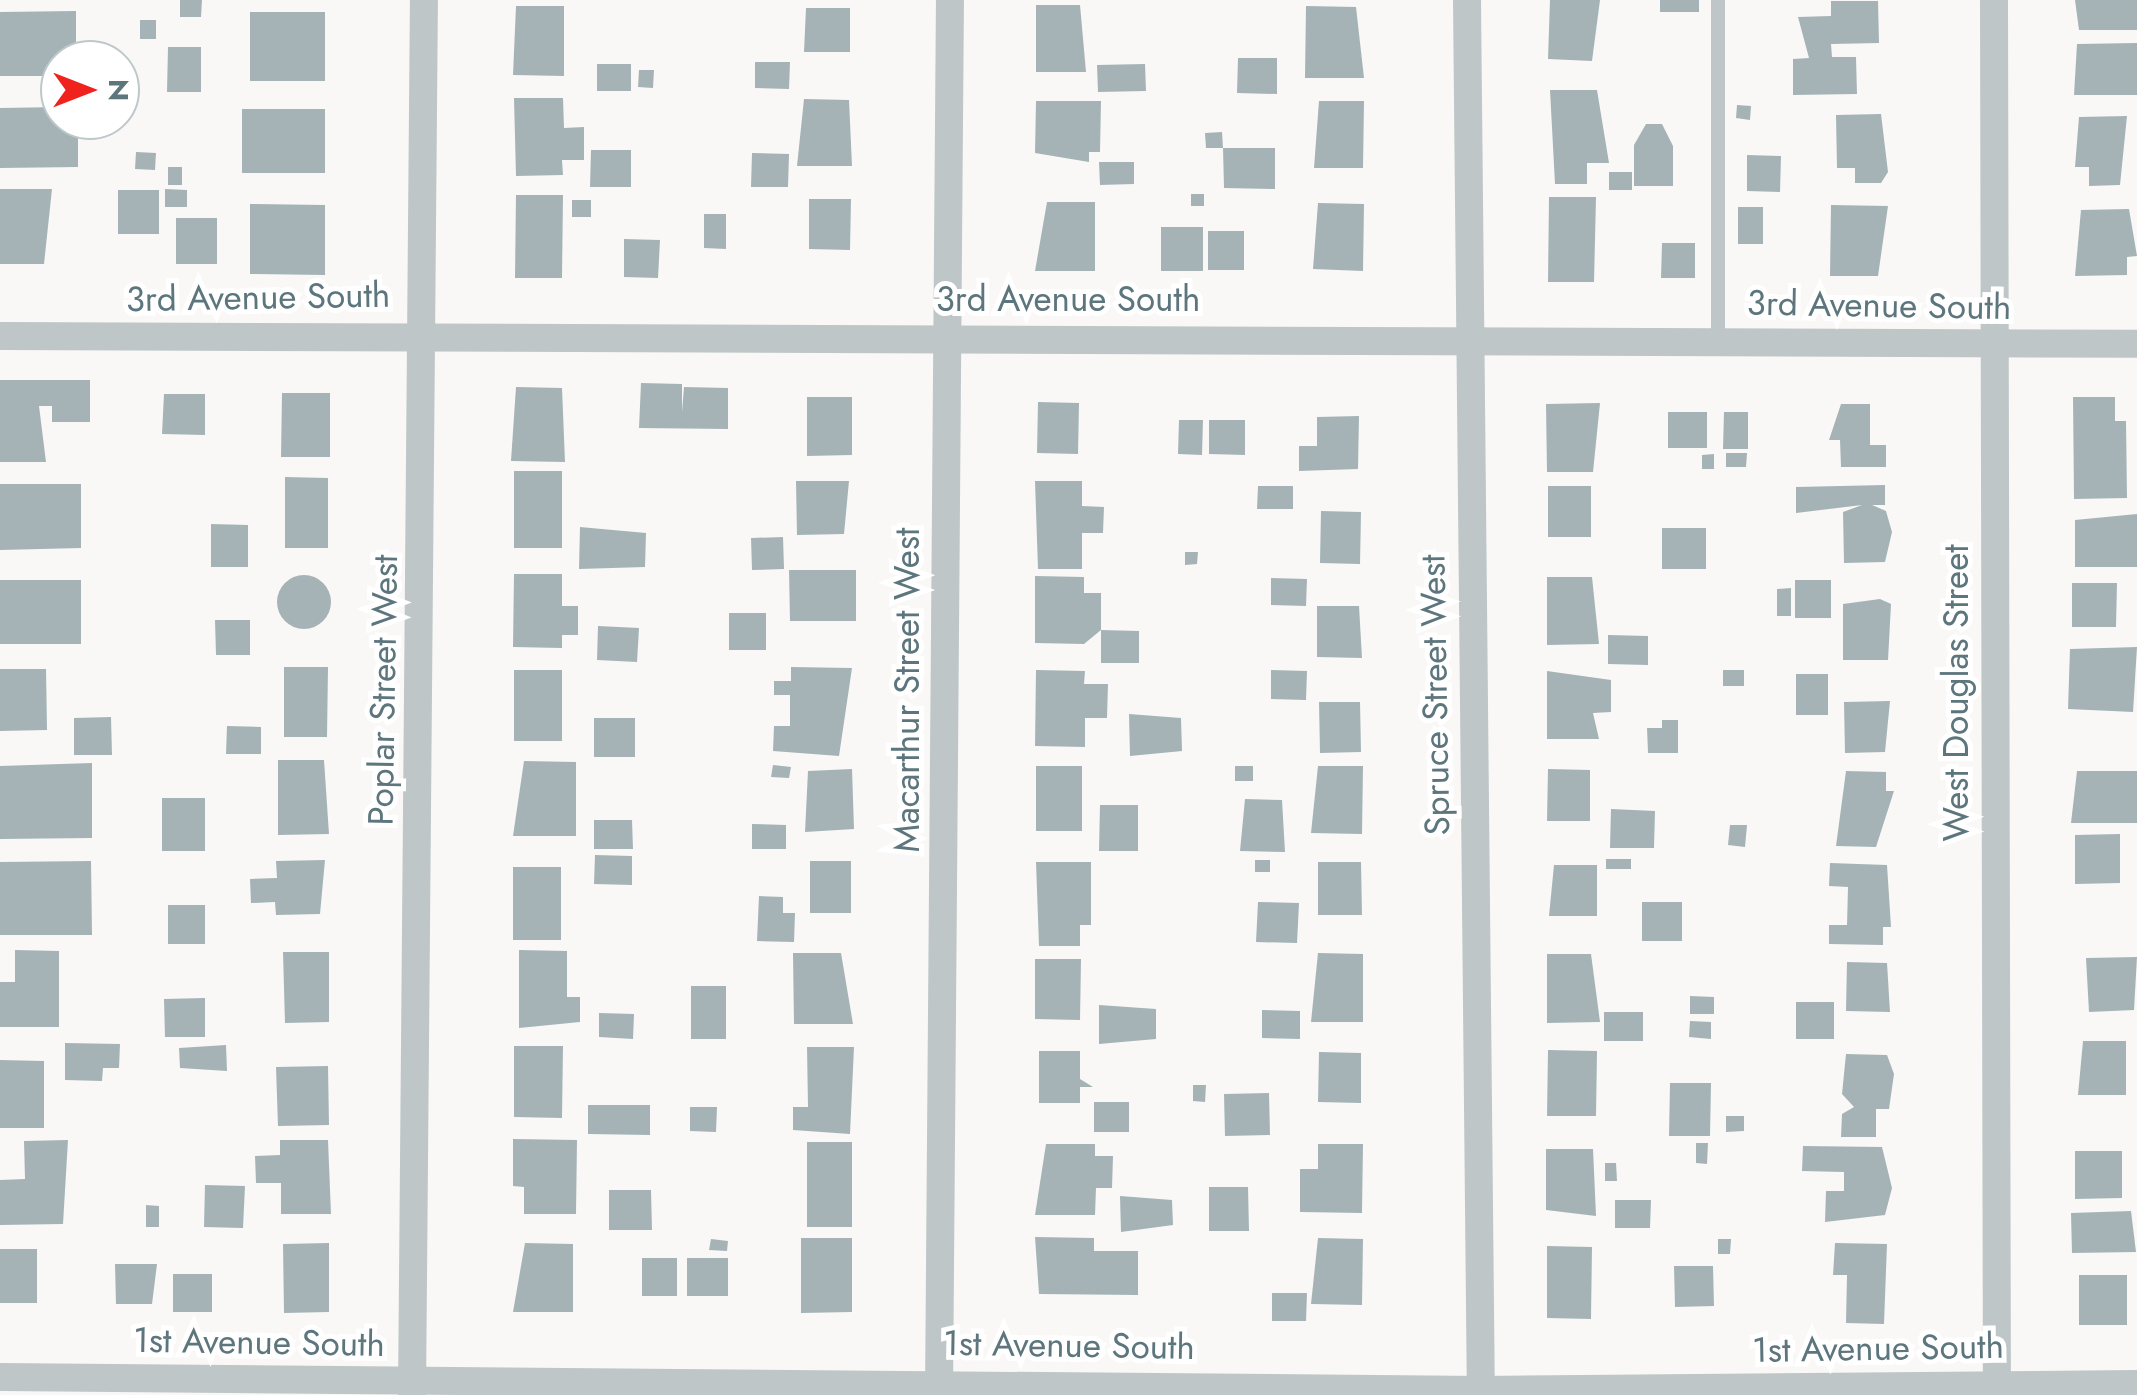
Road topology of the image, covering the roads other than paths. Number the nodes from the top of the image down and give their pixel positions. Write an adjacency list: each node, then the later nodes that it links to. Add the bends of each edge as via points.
1 (424, 0): 6 (street, Poplar Street West)
2 (950, 0): 8 (street, Macarthur Street West)
3 (1467, 0): 9 (street, Spruce Street West)
4 (1718, 0): 10 (lane)
5 (1994, 0): 11 (street, West Douglas Street)
6 (424, 333): 7 (street, 3rd Avenue South); 8 (street, 3rd Avenue South); 16 (street, Poplar Street West)
7 (0, 336)
8 (947, 336): 9 (street, 3rd Avenue South); 18 (street, Macarthur Street West)
9 (1468, 336): 10 (street, 3rd Avenue South); 20 (street, Spruce Street West)
10 (1718, 340): 11 (street, 3rd Avenue South)
11 (1992, 344): 12 (street, 3rd Avenue South); 15 (street, West Douglas Street)
12 (2137, 344)
13 (0, 1377): 16 (street, 1st Avenue South)
14 (2137, 1384): 15 (street, 1st Avenue South)
15 (1997, 1385): 20 (street, 1st Avenue South)
16 (412, 1388): 17 (street, 1st Avenue South)
17 (685, 1388): 18 (street, 1st Avenue South)
18 (939, 1388): 19 (street, 1st Avenue South)
19 (1204, 1390): 20 (street, 1st Avenue South)
20 (1482, 1392)

